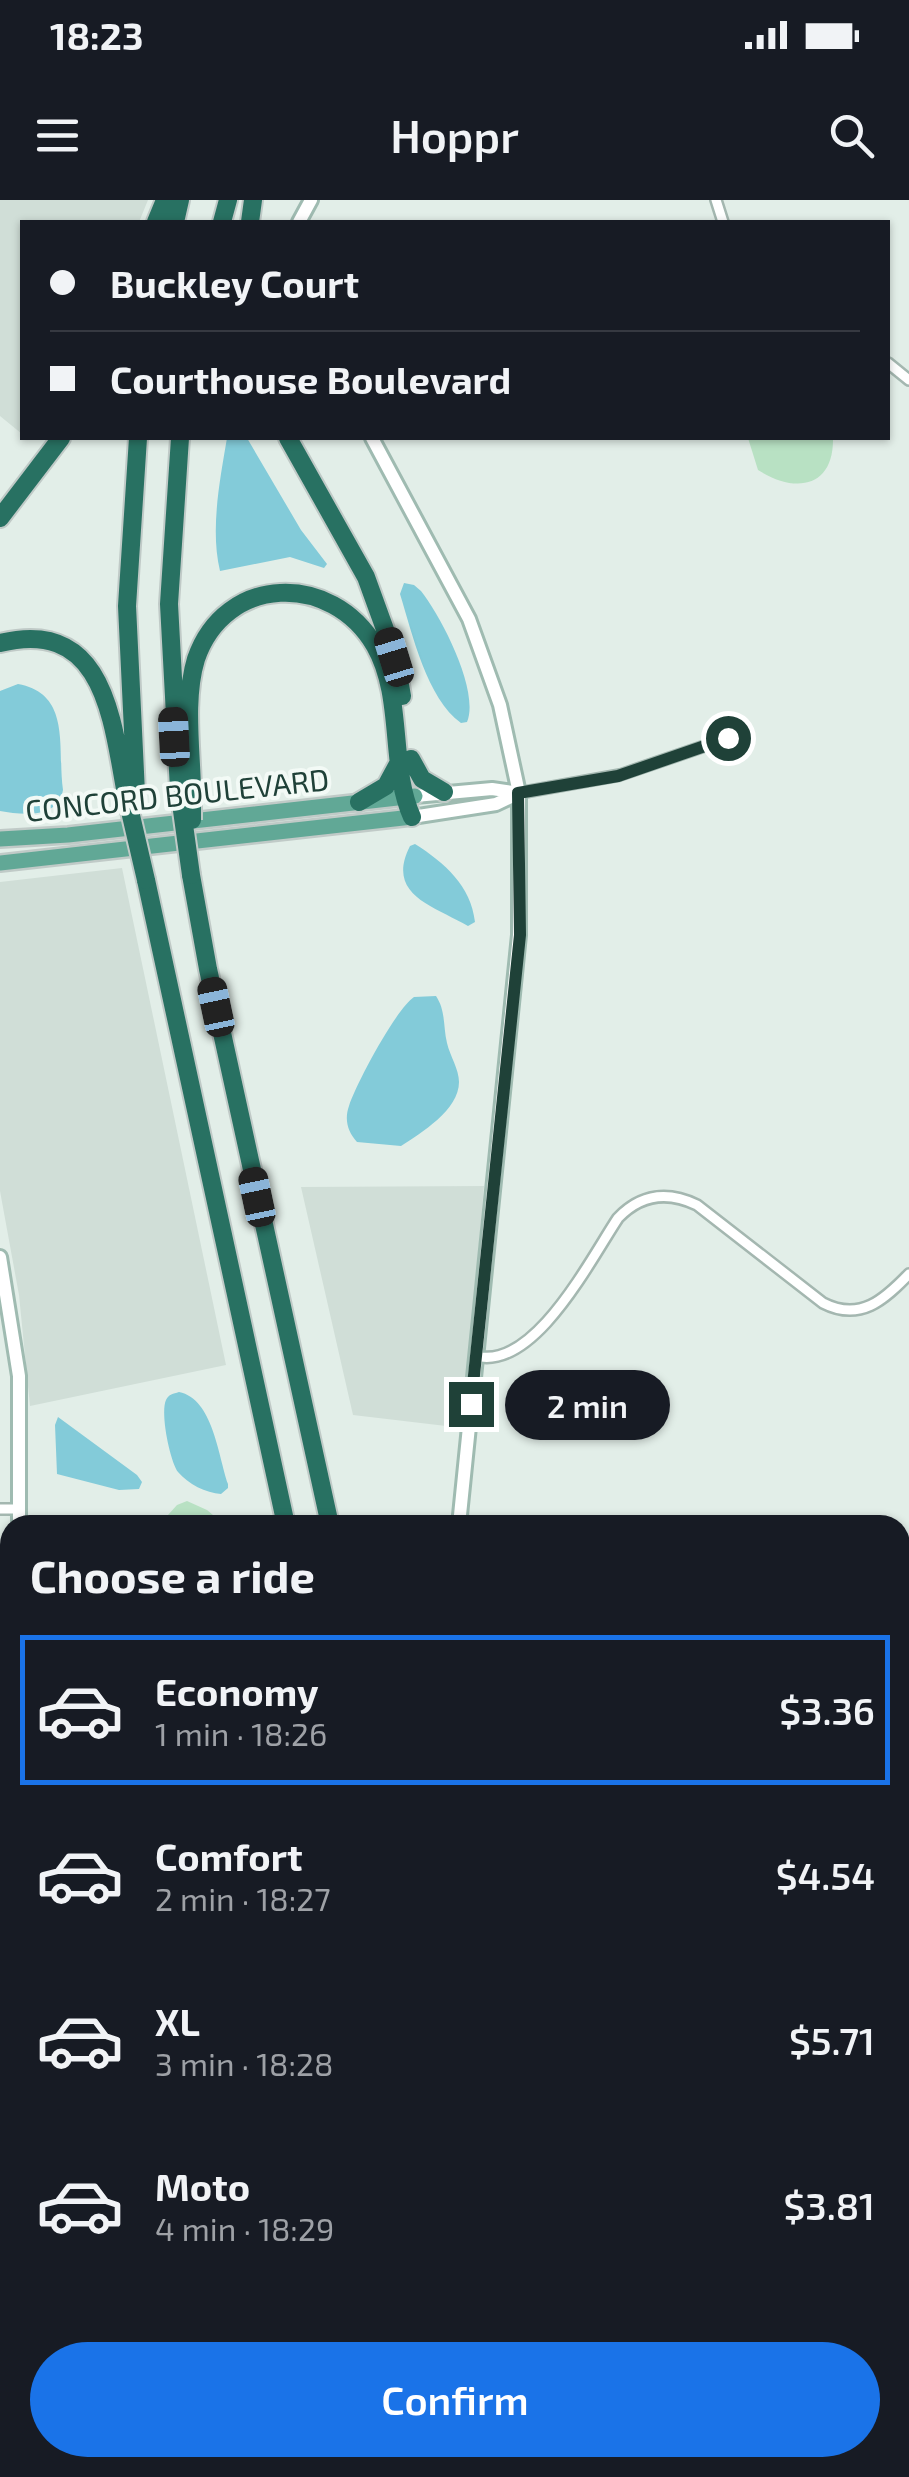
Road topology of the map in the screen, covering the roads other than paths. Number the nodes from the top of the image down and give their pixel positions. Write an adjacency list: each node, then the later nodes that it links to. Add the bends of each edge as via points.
1 (59, 440): 6 (highway)
2 (138, 440): 12 (highway, via 127,606)
3 (180, 440): 10 (highway, via 169,604)
4 (289, 440): 9 (highway, via 382,618 394,657)
5 (373, 440): 13 (street, via 470,619 500,705)
6 (0, 518)
7 (0, 643): 12 (highway, via 54,643 88,665 107,699)
8 (728, 738): 13 (street, via 618,776)
9 (406, 758): 10 (highway, via 384,668 354,618 313,596 269,594 227,615 196,660); 11 (highway, via 422,780); 14 (highway); 15 (highway, via 386,786)
10 (185, 789): 26 (highway, bridge, via 208,969)
11 (444, 792): 13 (street); 14 (street)
12 (131, 793): 25 (highway, bridge)
13 (518, 793): 16 (street, via 496,804); 21 (street, via 520,935)
14 (410, 796): 15 (main road, CONCORD BOULEVARD); 16 (highway)
15 (359, 802): 17 (main road, CONCORD BOULEVARD)
16 (412, 817): 18 (main road, CONCORD BOULEVARD)
17 (0, 840)
18 (0, 863)
19 (0, 1257): 23 (street, via 19,1376)
20 (909, 1274): 21 (street, via 868,1308 832,1308 697,1205 660,1196 618,1218 534,1338 505,1355)
21 (476, 1356): 27 (street)
22 (0, 1509): 23 (street)
23 (19, 1509): 24 (street)
24 (19, 1515)
25 (284, 1515)
26 (328, 1515)
27 (460, 1515)

